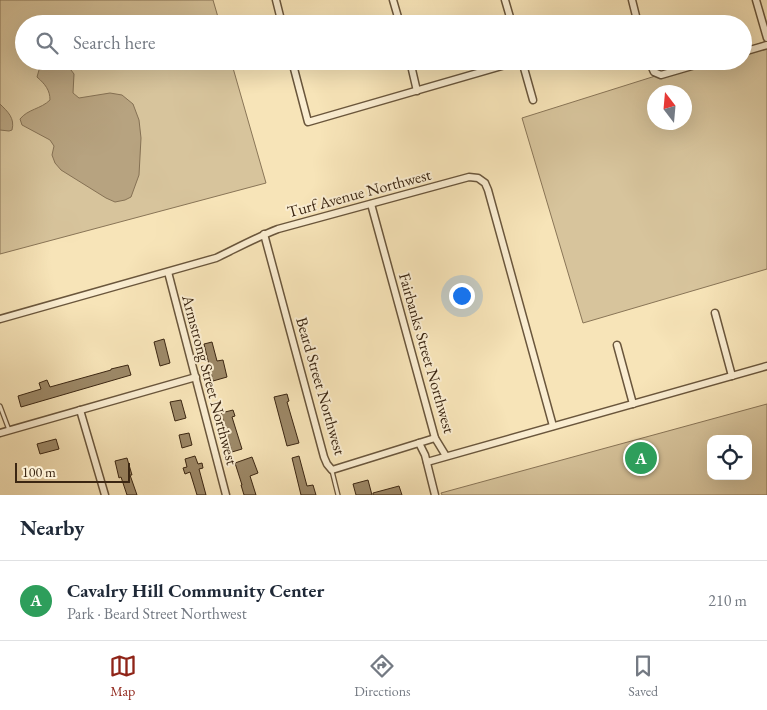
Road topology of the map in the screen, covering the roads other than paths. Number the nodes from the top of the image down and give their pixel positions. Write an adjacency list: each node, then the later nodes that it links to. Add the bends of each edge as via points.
1 (276, 0): 6 (street)
2 (393, 0): 7 (street)
3 (505, 0): 8 (street)
4 (632, 0): 9 (street)
5 (756, 0): 10 (street)
6 (280, 15)
7 (397, 15)
8 (509, 15)
9 (636, 15)
10 (767, 38)
11 (767, 45): 12 (street)
12 (752, 49)
13 (294, 70): 19 (street, via 308,122)
14 (412, 70): 19 (street)
15 (489, 70): 19 (street)
16 (524, 70): 20 (street)
17 (653, 70): 18 (street, via 661,75)
18 (678, 70)
19 (417, 90)
20 (533, 100)
21 (371, 204): 22 (street, Turf Avenue Northwest); 35 (street, Turf Avenue Northwest, via 469,177 485,183); 38 (street, Fairbanks Street Northwest)
22 (264, 234): 23 (street, Turf Avenue Northwest, via 216,258); 42 (street, Beard Street Northwest, via 324,457)
23 (168, 272): 25 (street, Turf Avenue Northwest); 29 (street, Armstrong Street Northwest)
24 (715, 313): 28 (street)
25 (0, 319)
26 (617, 345): 30 (street)
27 (767, 366): 28 (street)
28 (732, 376): 30 (street)
29 (196, 377): 32 (street); 44 (street, Armstrong Street Northwest)
30 (633, 404): 35 (street)
31 (0, 406): 33 (lane)
32 (80, 410): 36 (street); 43 (street)
33 (5, 419): 34 (lane); 36 (lane)
34 (0, 420)
35 (553, 426): 40 (street)
36 (9, 430): 37 (street)
37 (0, 433)
38 (435, 438): 39 (street, Beard Street Northwest); 40 (street, Fairbanks Street Northwest)
39 (419, 444): 41 (street); 42 (street, Beard Street Northwest)
40 (446, 456): 41 (street, Fairbanks Street Northwest)
41 (426, 462): 46 (street)
42 (332, 470): 45 (lane)
43 (105, 495)
44 (226, 495)
45 (338, 495)
46 (435, 495)

